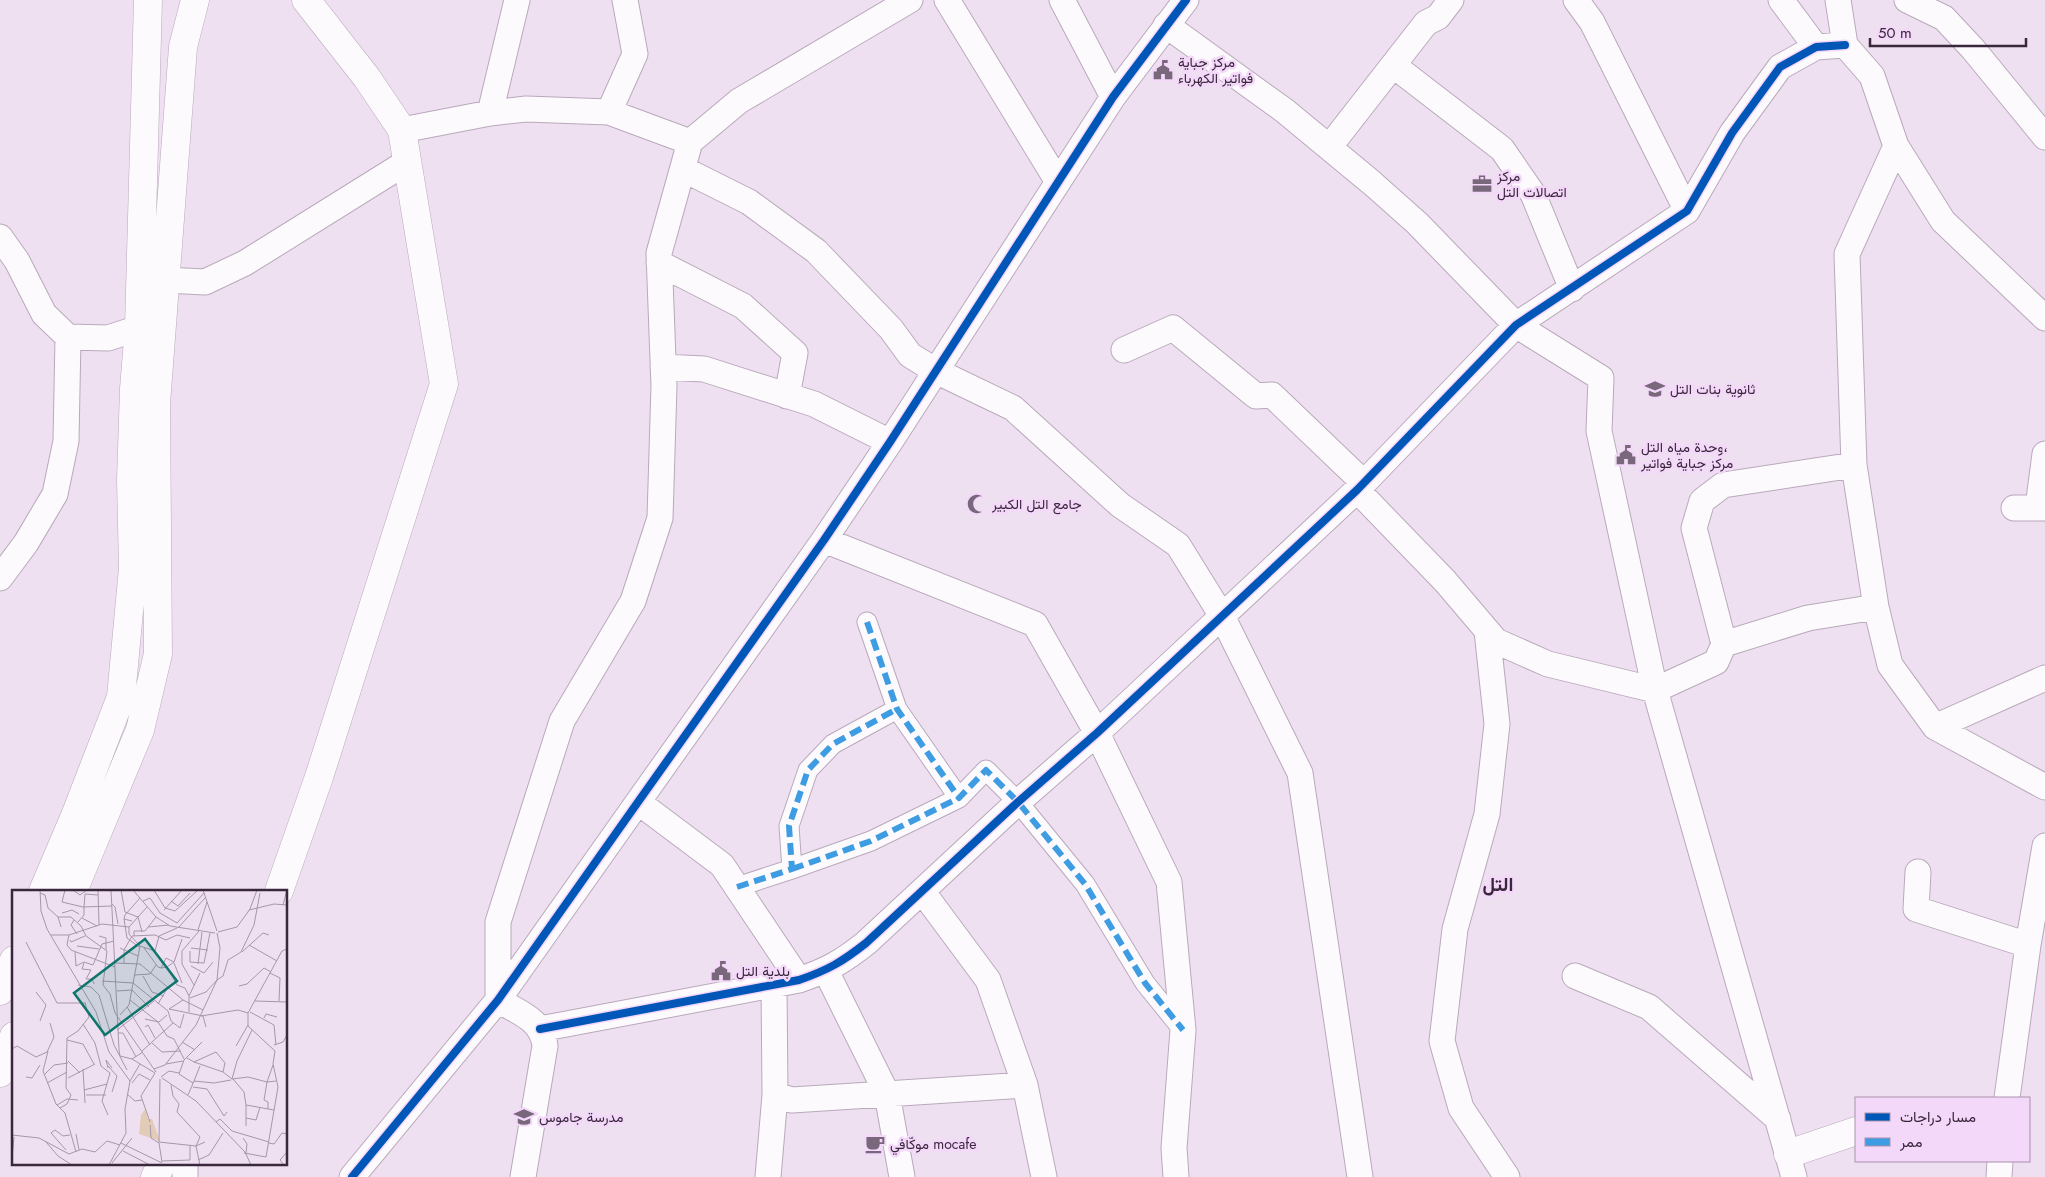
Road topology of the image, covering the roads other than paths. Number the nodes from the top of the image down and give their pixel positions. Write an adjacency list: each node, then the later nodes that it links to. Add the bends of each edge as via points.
1 (148, 0): 37 (main road)
2 (195, 0): 33 (main road, via 183,47)
3 (306, 0): 22 (main road, via 367,78)
4 (517, 0): 21 (street)
5 (625, 0): 20 (street, via 635,54)
6 (910, 0): 24 (street, via 739,101)
7 (947, 0): 29 (street)
8 (1062, 0): 19 (street)
9 (1186, 0): 15 (street)
10 (1451, 0): 18 (street, via 1438,17 1426,23)
11 (1576, 0): 30 (street, via 1592,22)
12 (1781, 0): 17 (street)
13 (1838, 0): 16 (street)
14 (1906, 0): 23 (street, via 1944,18)
15 (1166, 25): 19 (street); 25 (street)
16 (1845, 45): 17 (street); 26 (street, via 1872,76)
17 (1816, 48): 30 (street, via 1780,67 1732,133)
18 (1393, 65): 25 (street); 34 (street, via 1502,149 1533,194)
19 (1113, 98): 29 (street)
20 (609, 112): 21 (street, via 526,109); 24 (street)
21 (490, 113): 22 (street)
22 (402, 130): 27 (main road)
23 (2045, 137)
24 (690, 142): 28 (street)
25 (1330, 146): 36 (street, via 1417,223)
26 (1896, 146): 35 (street, via 1943,221); 45 (street, via 1847,254)
27 (407, 162): 33 (street, via 245,263 205,282); 70 (main road, via 444,384 319,777)
28 (683, 169): 32 (street); 41 (street, via 749,202 816,251 891,329 910,355)
29 (1058, 182): 41 (street)
30 (1687, 211): 34 (street)
31 (0, 237): 38 (street, via 17,261 44,314)
32 (659, 263): 40 (street); 42 (street, via 743,306 795,353)
33 (165, 280): 69 (main road, via 156,404 158,654 140,730)
34 (1572, 289): 36 (street)
35 (2045, 318)
36 (1516, 326): 46 (street); 56 (street, via 1601,378 1599,431)
37 (139, 328): 38 (street, via 108,338); 68 (main road, via 131,480 133,568 121,697)
38 (68, 337): 49 (street, via 66,441 55,494 26,543)
39 (1124, 350): 46 (street, via 1173,328 1256,396 1272,395)
40 (663, 367): 42 (street, via 704,369); 79 (street, via 660,518 634,601 562,721 498,922)
41 (936, 371): 43 (street); 51 (street, via 1013,408 1120,505 1178,545)
42 (787, 396): 43 (street, via 814,404)
43 (890, 442): 48 (street)
44 (2045, 454): 47 (street)
45 (1854, 465): 50 (street); 54 (street, via 1723,484 1702,500 1694,528)
46 (1361, 487): 51 (street); 53 (street)
47 (2032, 508)
48 (824, 540): 59 (street, via 1035,624); 62 (street)
49 (0, 578)
50 (1876, 607): 54 (street, via 1808,618); 58 (street, via 1890,665)
51 (1222, 616): 59 (street); 102 (street, via 1300,773)
52 (867, 622): 57 (street)
53 (1487, 631): 56 (street, via 1496,641 1548,664); 103 (street, via 1497,724 1487,814 1455,929 1442,1041 1461,1108)
54 (1724, 644): 56 (street, via 1716,662)
55 (2045, 678): 58 (street)
56 (1654, 690): 88 (street)
57 (898, 709): 61 (street); 65 (street, via 833,744 808,770 789,826)
58 (1935, 727): 60 (street)
59 (1097, 733): 63 (street); 81 (street, via 1170,882)
60 (2045, 787)
61 (959, 798): 63 (street, via 986,770); 65 (street, via 870,840)
62 (638, 802): 67 (street, via 722,865); 79 (street)
63 (1018, 802): 71 (street); 81 (street, via 1085,884 1145,983)
64 (2045, 846): 72 (street)
65 (792, 869): 67 (street)
66 (1918, 872): 72 (street, via 1916,909)
67 (737, 887): 76 (street)
68 (43, 890)
69 (73, 890)
70 (279, 890)
71 (922, 891): 74 (street, via 866,943); 84 (street, via 988,980)
72 (2028, 945): 87 (street)
73 (12, 965): 78 (main road)
74 (826, 971): 76 (street); 85 (street)
75 (1575, 976): 88 (street, via 1649,1007)
76 (799, 980): 77 (street)
77 (774, 985): 80 (street); 86 (street)
78 (0, 992)
79 (498, 1000): 80 (street); 96 (street)
80 (540, 1028): 97 (street, via 545,1046)
81 (1184, 1030): 101 (street, via 1174,1148)
82 (12, 1041): 83 (main road)
83 (0, 1073)
84 (1025, 1085): 85 (street); 100 (street)
85 (887, 1094): 86 (street, via 792,1100); 99 (street)
86 (775, 1095): 98 (street)
87 (2008, 1097)
88 (1778, 1118): 93 (street)
89 (1855, 1132): 93 (main road)
90 (2000, 1162): 104 (street)
91 (162, 1164): 94 (main road)
92 (186, 1164): 95 (street)
93 (1791, 1166)
94 (155, 1177)
95 (185, 1177)
96 (352, 1177)
97 (523, 1177)
98 (768, 1177)
99 (902, 1177)
100 (1044, 1177)
101 (1176, 1177)
102 (1360, 1177)
103 (1507, 1177)
104 (1999, 1177)

